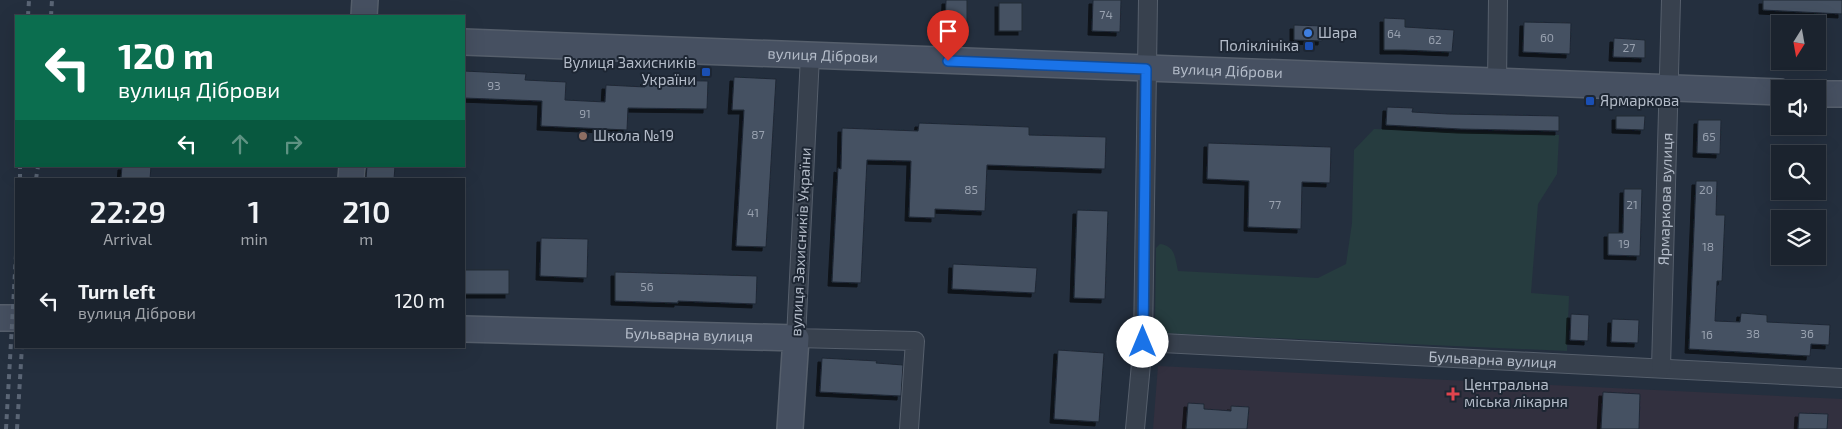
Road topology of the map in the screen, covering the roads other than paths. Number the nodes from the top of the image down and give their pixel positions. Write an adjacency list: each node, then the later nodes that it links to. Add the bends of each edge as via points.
1 (365, 0): 5 (street)
2 (1148, 0): 8 (street)
3 (1498, 0): 9 (street)
4 (1671, 0): 10 (street, Ярмаркова вулиця)
5 (364, 15)
6 (465, 42): 7 (street, вулиця Діброви)
7 (810, 56): 8 (street, вулиця Діброви); 17 (street, вулиця Захисників України)
8 (1146, 69): 9 (street, вулиця Діброви); 18 (street)
9 (1497, 82): 10 (street, вулиця Діброви)
10 (1668, 88): 11 (street, вулиця Діброви); 19 (street, Ярмаркова вулиця)
11 (1771, 92)
12 (1826, 94): 13 (street)
13 (1842, 94)
14 (0, 318): 15 (street)
15 (15, 318)
16 (465, 329): 17 (street, Бульварна вулиця)
17 (796, 338): 21 (street, вулиця Захисників України); 22 (street, Бульварна вулиця, via 915,341)
18 (1143, 342): 19 (street, Бульварна вулиця); 23 (street)
19 (1661, 368): 20 (street, Бульварна вулиця)
20 (1842, 378)
21 (790, 429)
22 (909, 429)
23 (1135, 429)

